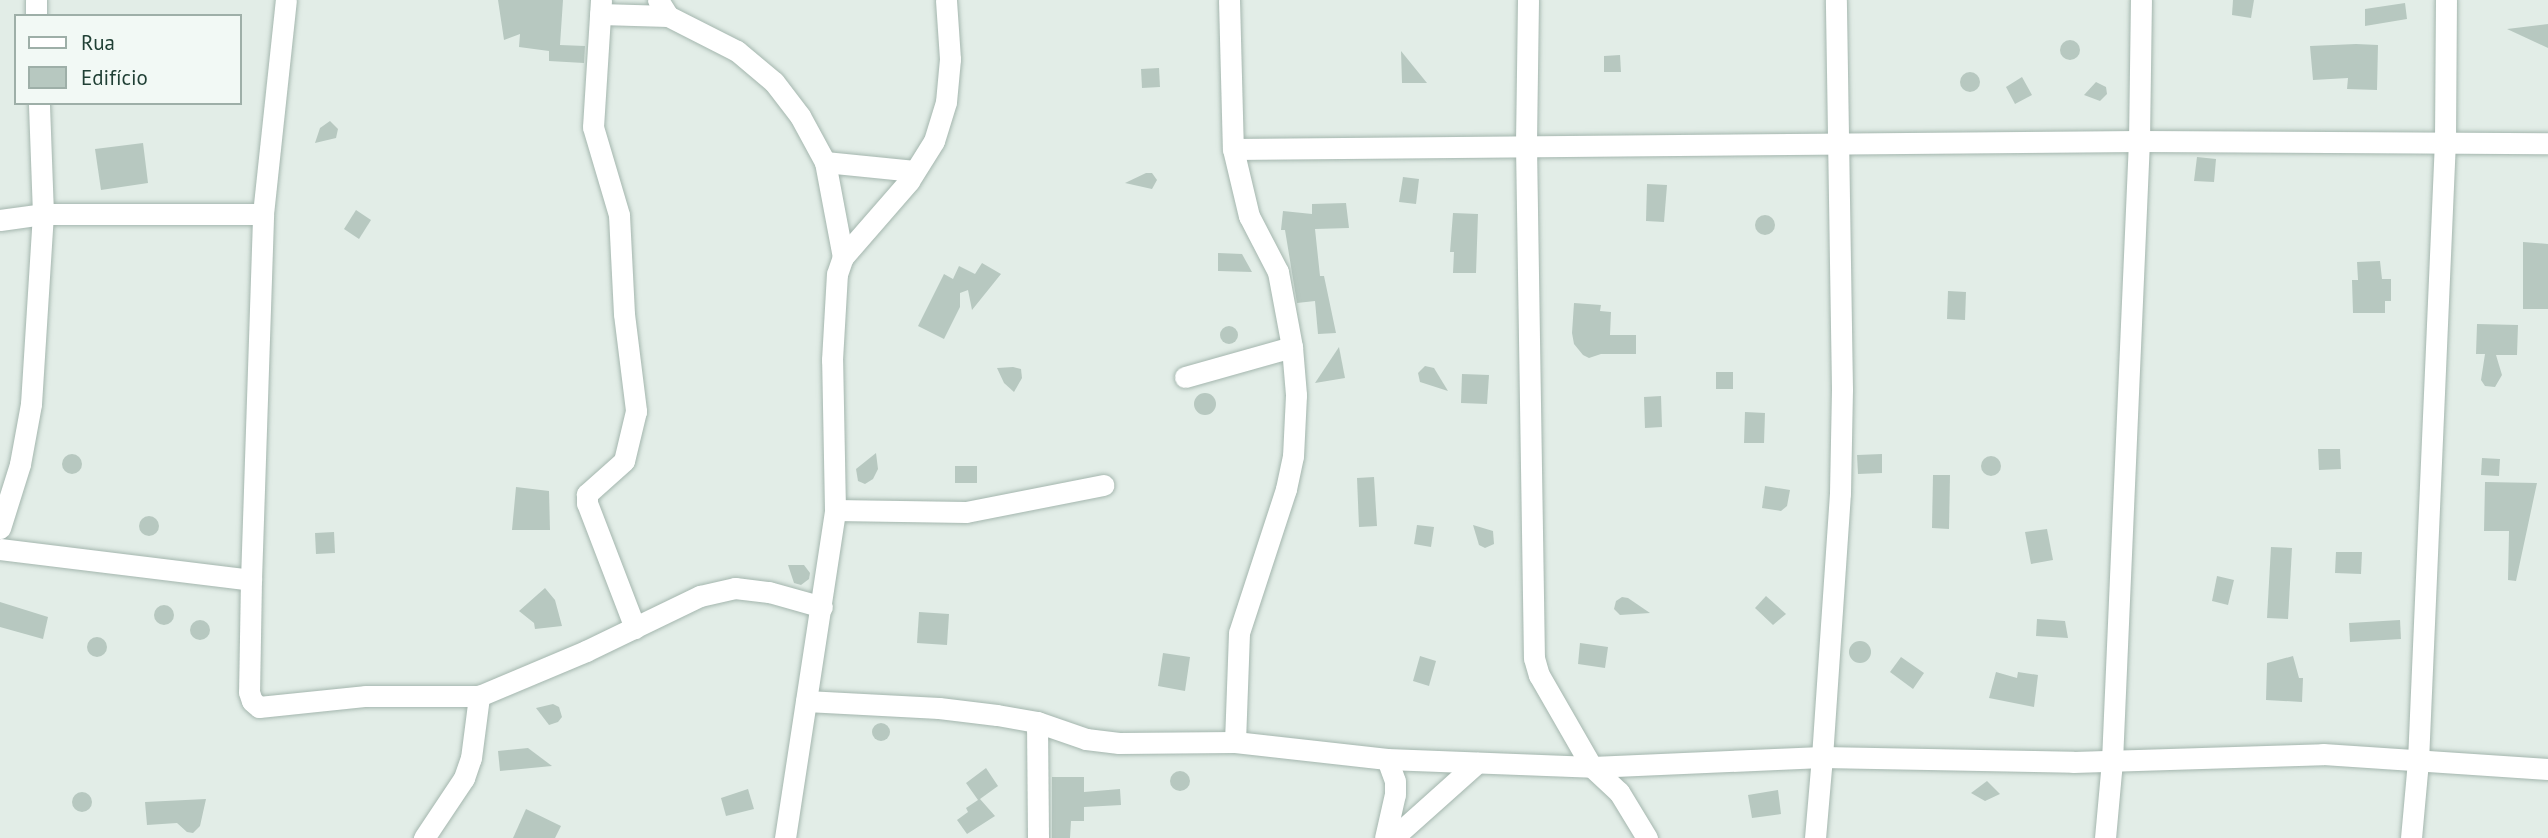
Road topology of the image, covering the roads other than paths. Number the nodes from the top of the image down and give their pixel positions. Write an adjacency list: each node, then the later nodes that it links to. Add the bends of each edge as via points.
1 (286, 0): 20 (street)
2 (946, 0): 18 (street, via 950,59 946,102 934,141)
3 (1229, 0): 16 (street)
4 (1528, 0): 14 (street)
5 (1836, 0): 15 (street)
6 (2141, 0): 12 (street)
7 (2445, 0): 11 (street)
8 (601, 7): 9 (street); 31 (street, via 593,127 619,215 624,314 636,411 624,461 587,494 587,503)
9 (663, 8): 17 (street, via 737,51 774,82 800,116)
10 (39, 105): 19 (street)
11 (2445, 140): 12 (street); 13 (street); 39 (street)
12 (2139, 141): 15 (street); 38 (street)
13 (2548, 143)
14 (1526, 145): 15 (street); 16 (street); 41 (street, via 1534,658 1539,675)
15 (1836, 145): 36 (street, via 1840,493)
16 (1233, 149): 23 (street, via 1249,216 1278,272)
17 (825, 162): 18 (street); 22 (street)
18 (915, 171): 22 (street)
19 (43, 214): 20 (street); 21 (street); 27 (street, via 31,404 20,464)
20 (263, 214): 29 (street)
21 (0, 220)
22 (843, 257): 26 (street, via 832,317)
23 (1292, 347): 24 (street); 35 (street, via 1296,395 1293,456 1239,633)
24 (1185, 377)
25 (1103, 485): 26 (street, via 966,512)
26 (835, 510): 30 (street)
27 (0, 528)
28 (0, 549): 29 (street)
29 (251, 580): 32 (street, via 249,692 259,707 366,696)
30 (822, 607): 31 (street, via 735,588 700,596); 33 (street)
31 (635, 628): 32 (street)
32 (479, 696): 43 (street, via 464,778)
33 (806, 701): 34 (street, via 939,708); 44 (street)
34 (1037, 722): 35 (street, via 1086,739 1119,743); 45 (street)
35 (1235, 742): 37 (street)
36 (1822, 757): 38 (street); 41 (street); 49 (street)
37 (1387, 759): 40 (street); 46 (street, via 1395,794)
38 (2112, 761): 39 (street, via 2323,754); 50 (street)
39 (2417, 761): 42 (street); 51 (street)
40 (1477, 763): 41 (street); 47 (street)
41 (1592, 767): 48 (street, via 1619,792)
42 (2548, 769)
43 (424, 838)
44 (785, 838)
45 (1038, 838)
46 (1385, 838)
47 (1393, 838)
48 (1647, 838)
49 (1815, 838)
50 (2105, 838)
51 (2411, 838)

